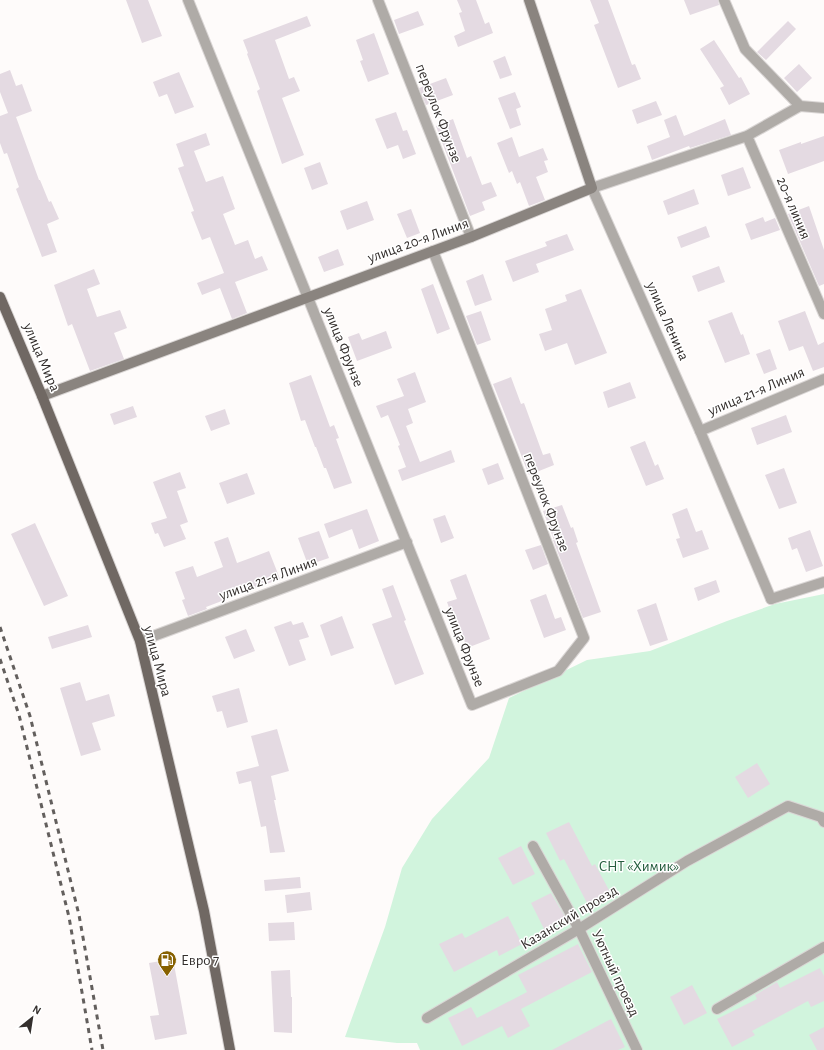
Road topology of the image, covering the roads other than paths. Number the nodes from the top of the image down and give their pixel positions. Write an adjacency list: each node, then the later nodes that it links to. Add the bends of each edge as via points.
1 (188, 0): 12 (street, улица Фрунзе)
2 (378, 0): 9 (street, переулок Фрунзе)
3 (530, 0): 8 (main road, улица Ленина)
4 (724, 0): 5 (street, via 745,49)
5 (800, 106): 6 (street); 7 (street, улица 20-я Линия)
6 (824, 108)
7 (747, 136): 8 (street, улица 20-я Линия); 13 (street, 20-я линия)
8 (592, 188): 9 (main road, улица 20-я Линия); 16 (street, улица Ленина)
9 (471, 237): 10 (main road, улица 20-я Линия)
10 (433, 251): 12 (main road, улица 20-я Линия); 20 (street, переулок Фрунзе, via 584,638 558,671)
11 (0, 297): 15 (main road, улица Мира)
12 (307, 297): 15 (main road, улица 20-я Линия); 17 (street, улица Фрунзе)
13 (824, 314)
14 (824, 379): 16 (street, улица 21-я Линия)
15 (42, 396): 19 (main road, улица Мира)
16 (700, 431): 18 (street, улица Ленина, via 771,598)
17 (406, 542): 19 (street, улица 21-я Линия); 20 (street, улица Фрунзе)
18 (824, 582)
19 (140, 642): 27 (main road, улица Мира, via 204,910)
20 (472, 705)
21 (824, 822): 23 (street, Казанский проезд, via 821,817 788,806 687,861)
22 (534, 846): 23 (street, Уютный проезд)
23 (579, 929): 26 (street, Казанский проезд); 28 (street, Уютный проезд)
24 (824, 947): 25 (street)
25 (718, 1009)
26 (427, 1018)
27 (230, 1050)
28 (636, 1050)

